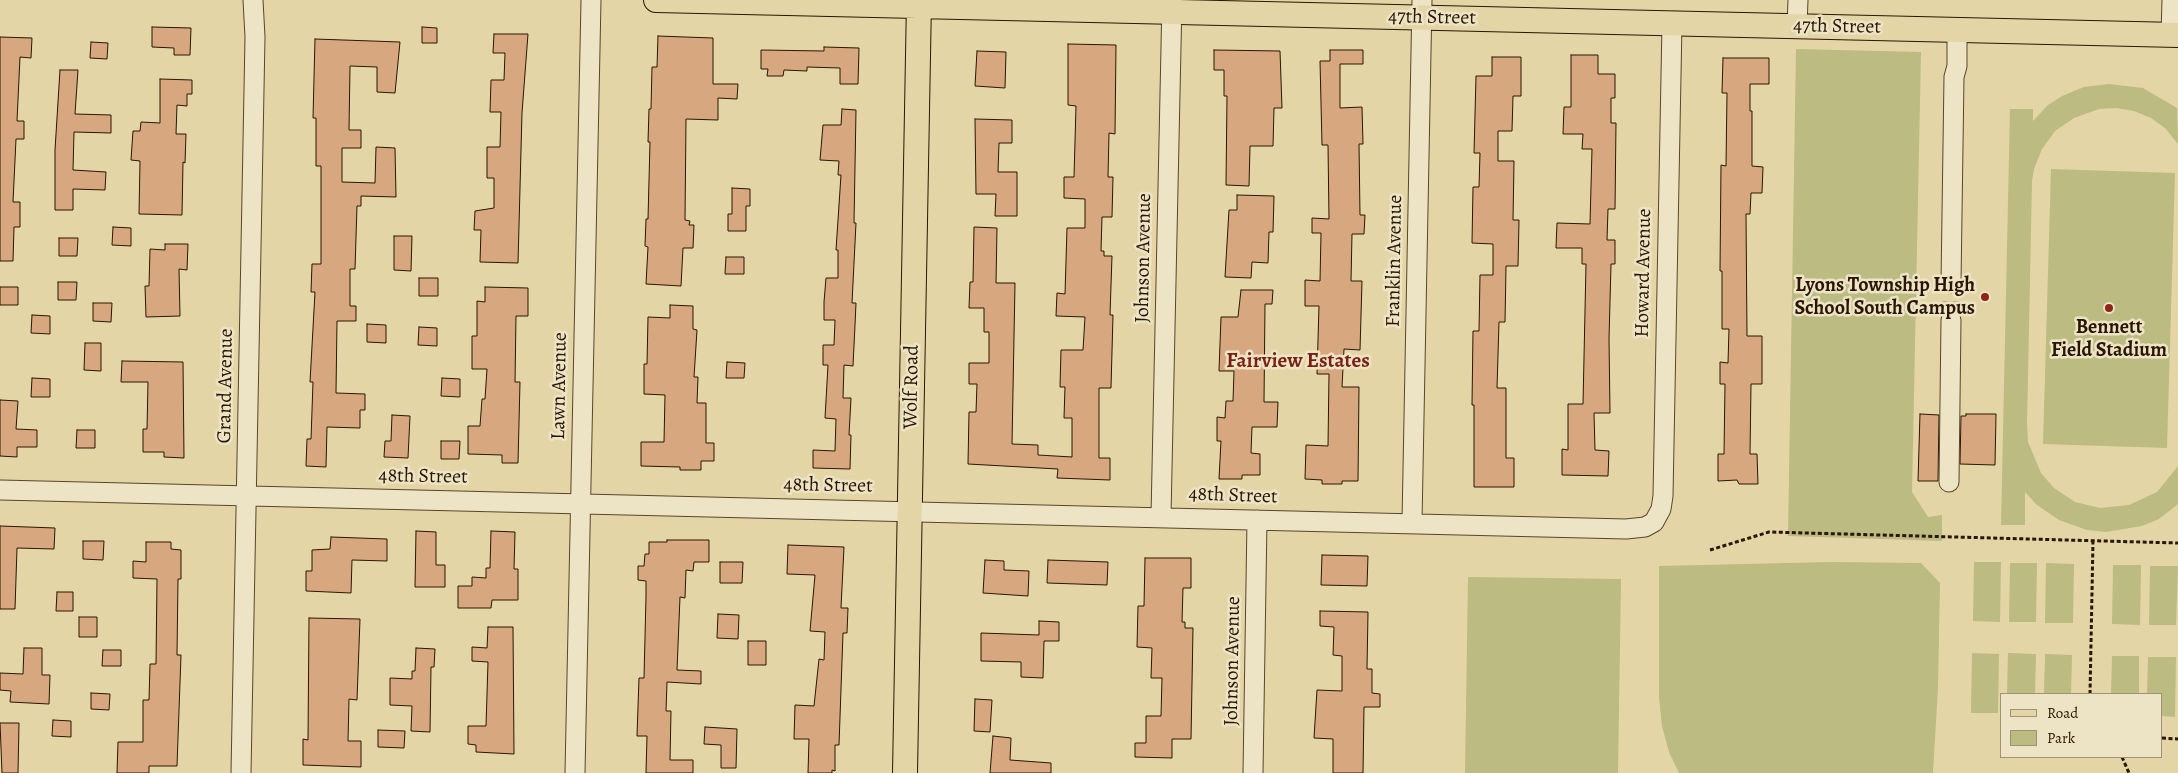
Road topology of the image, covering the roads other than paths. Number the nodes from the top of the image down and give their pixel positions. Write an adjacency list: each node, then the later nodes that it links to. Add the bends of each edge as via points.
1 (253, 0): 17 (street, Grand Avenue, via 255,37)
2 (591, 0): 18 (street, Lawn Avenue)
3 (656, 0): 6 (main road, 47th Street)
4 (1798, 0): 10 (street)
5 (2172, 0): 12 (street)
6 (919, 3): 7 (main road, 47th Street); 19 (main road, Wolf Road)
7 (1172, 6): 8 (main road, 47th Street); 20 (street, Johnson Avenue)
8 (1422, 9): 9 (main road, 47th Street); 22 (street, Franklin Avenue)
9 (1672, 23): 10 (main road, 47th Street); 23 (street, Howard Avenue, via 1663,496)
10 (1797, 26): 11 (main road, 47th Street)
11 (1957, 29): 12 (main road, 47th Street); 13 (street)
12 (2174, 34)
13 (1951, 283)
14 (1951, 320): 15 (street)
15 (1949, 482)
16 (0, 490): 17 (street, 48th Street)
17 (246, 495): 18 (street, 48th Street); 24 (street, Grand Avenue)
18 (580, 503): 19 (street, 48th Street); 25 (street, Lawn Avenue)
19 (910, 511): 20 (street, 48th Street); 26 (main road, Wolf Road)
20 (1161, 516): 21 (street, 48th Street)
21 (1257, 520): 22 (street, 48th Street); 27 (street, Johnson Avenue)
22 (1412, 522): 23 (street, 48th Street, via 1626,529 1645,527)
23 (1654, 522)
24 (241, 773)
25 (575, 773)
26 (905, 773)
27 (1254, 773)

